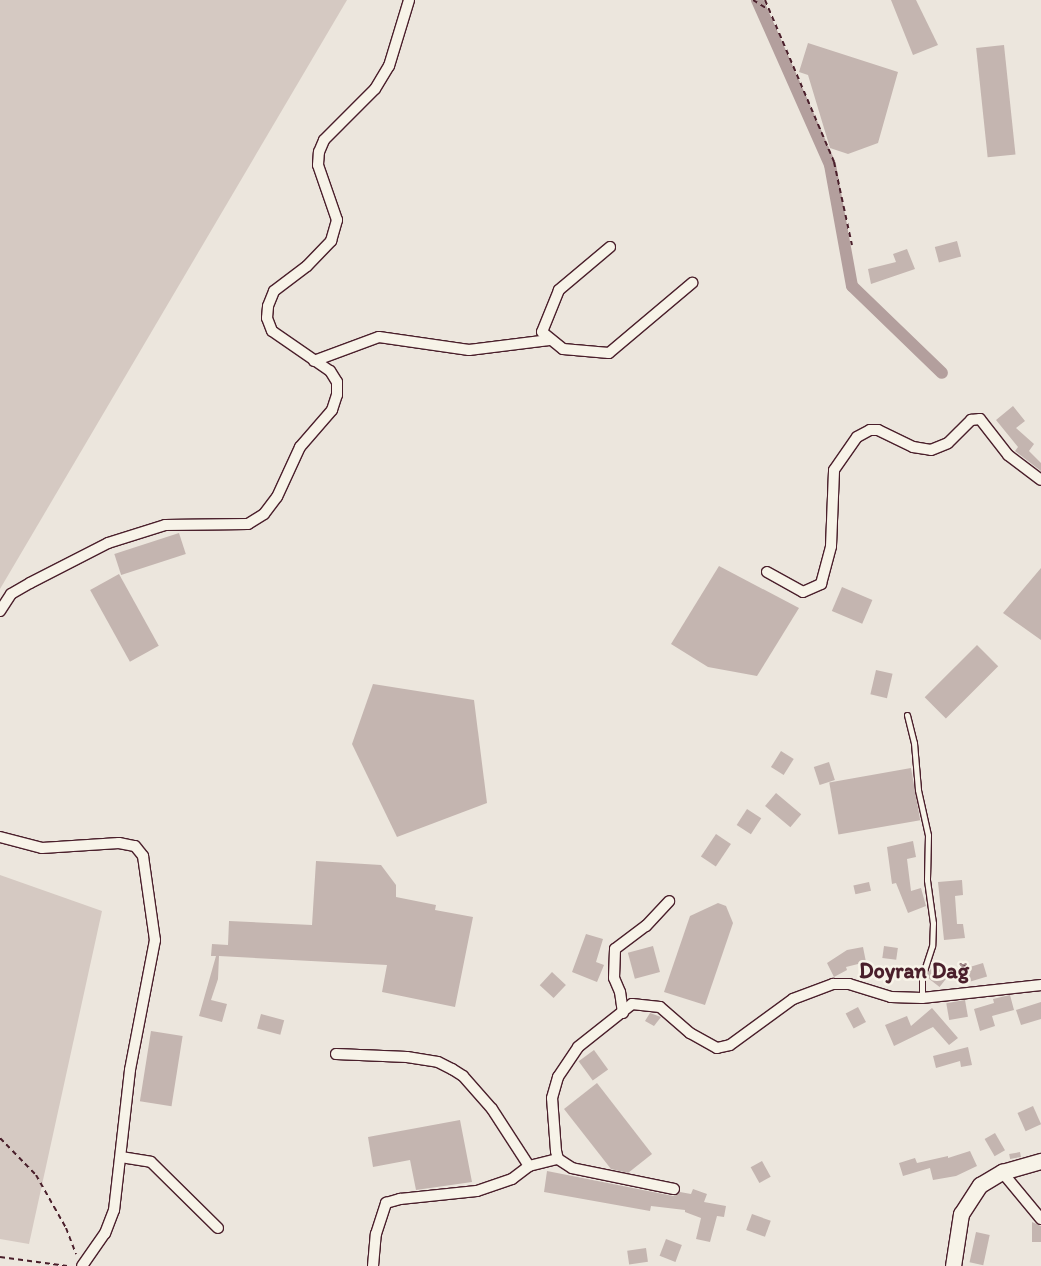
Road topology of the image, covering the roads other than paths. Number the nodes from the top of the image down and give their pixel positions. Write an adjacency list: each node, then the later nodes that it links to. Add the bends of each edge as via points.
1 (408, 0): 5 (street, via 389,66 375,90 324,140 319,152 318,164 337,220 331,241 307,266 274,291 268,306 267,318 272,331)
2 (610, 247): 4 (street, via 559,290 542,332)
3 (692, 283): 4 (street, via 609,353 563,349)
4 (549, 340): 5 (street, via 469,350 380,337)
5 (314, 361): 8 (street, via 330,371 337,382 337,395 326,419 300,447 277,497 264,514 236,526 184,524 142,530 90,551 30,582 3,602)
6 (1041, 480): 7 (street, via 1008,455 980,419 971,420 948,443 931,450 913,447 878,430 863,433 844,452 834,470 831,546 820,584 804,592)
7 (767, 572)
8 (0, 611)
9 (907, 715): 13 (lane, via 928,835 927,880 933,923 932,946 922,977)
10 (0, 838): 16 (street, via 42,848 119,843 135,846 143,856 154,940 130,1070)
11 (669, 901): 14 (street, via 646,926 620,942 615,949 614,978)
12 (1041, 985): 13 (street)
13 (922, 998): 14 (street, via 890,997 849,984 833,984 793,999 730,1045 717,1048 690,1033 660,1006 632,1004)
14 (623, 1013): 17 (street, via 578,1048 558,1077 552,1098)
15 (336, 1054): 19 (street, via 407,1057 438,1062 452,1068 492,1109)
16 (121, 1157): 23 (street, via 151,1162); 24 (street, via 114,1210 104,1233)
17 (558, 1159): 19 (street); 21 (street, via 572,1168)
18 (1041, 1161): 20 (street)
19 (529, 1166): 25 (street, via 506,1182 477,1191 386,1203 376,1234)
20 (1002, 1172): 22 (street); 26 (street, via 980,1185 961,1214)
21 (674, 1189)
22 (1041, 1219)
23 (218, 1228)
24 (80, 1262)
25 (373, 1266)
26 (953, 1266)

